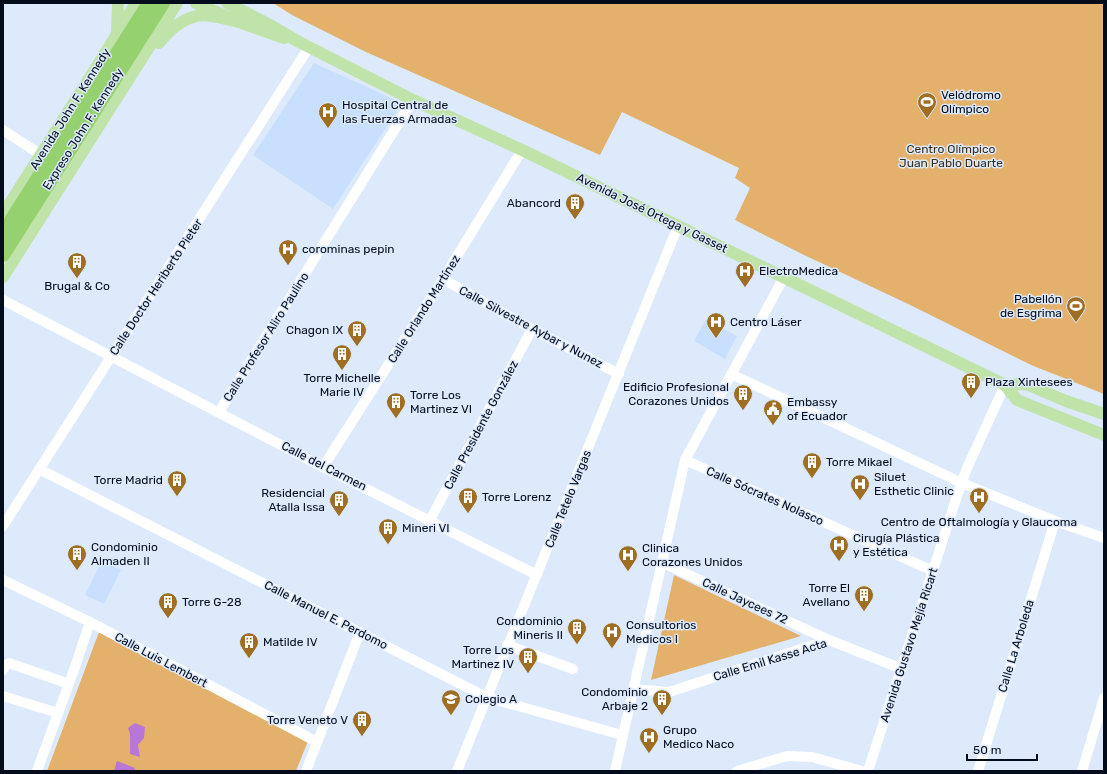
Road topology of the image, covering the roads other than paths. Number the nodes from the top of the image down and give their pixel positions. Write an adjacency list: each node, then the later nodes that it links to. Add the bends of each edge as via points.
1 (118, 3): 11 (main road)
2 (136, 3): 11 (main road, Avenida John F. Kennedy)
3 (149, 3): 22 (highway, Expreso John F. Kennedy)
4 (163, 3): 23 (highway, Expreso John F. Kennedy)
5 (177, 3): 14 (main road)
6 (196, 3): 9 (main road, Avenida José Ortega y Gasset)
7 (226, 3): 10 (main road, Avenida José Ortega y Gasset)
8 (240, 3): 10 (main road)
9 (239, 22): 12 (main road, Avenida José Ortega y Gasset); 14 (main road, via 210,15 186,19 175,26)
10 (270, 25): 12 (main road, Avenida José Ortega y Gasset)
11 (117, 35): 13 (main road, Avenida John F. Kennedy)
12 (304, 45): 16 (main road, Avenida José Ortega y Gasset); 29 (street, Calle Doctor Heriberto Pieter)
13 (96, 68): 15 (main road, via 105,64 139,12 151,12 155,16 155,25 127,72); 19 (main road, Avenida John F. Kennedy)
14 (136, 69): 15 (main road)
15 (126, 85): 24 (main road)
16 (413, 100): 18 (main road, Avenida José Ortega y Gasset); 33 (street, Calle Profesor Aliro Paulino)
17 (3, 130): 19 (street)
18 (522, 150): 21 (main road, Avenida José Ortega y Gasset); 26 (street, Calle Orlando Martínez)
19 (41, 155): 20 (main road, Avenida John F. Kennedy)
20 (3, 214)
21 (678, 226): 25 (main road, Avenida José Ortega y Gasset); 30 (street, Calle Tetelo Vargas)
22 (3, 233)
23 (3, 255)
24 (3, 277)
25 (784, 277): 31 (street); 32 (main road, Avenida José Ortega y Gasset)
26 (443, 279): 28 (street, Calle Silvestre Aybar y Nunez); 37 (street, Calle Orlando Martínez)
27 (3, 300): 29 (street)
28 (532, 329): 30 (street, Calle Silvestre Aybar y Nunez); 40 (street, Calle Presidente González)
29 (112, 356): 33 (street, Calle del Carmen); 38 (street, Calle Doctor Heriberto Pieter)
30 (619, 374): 46 (street, Calle Tetelo Vargas)
31 (731, 374): 36 (street); 39 (street)
32 (1005, 385): 34 (main road, Avenida José Ortega y Gasset, via 1026,384); 35 (main road, Avenida José Ortega y Gasset, via 1017,400); 39 (street, Avenida Gustavo Mejía Ricart)
33 (219, 412): 37 (street, Calle del Carmen)
34 (1104, 414)
35 (1103, 434)
36 (685, 460): 44 (street); 45 (street, Calle Sócrates Nolasco)
37 (323, 467): 40 (street, Calle del Carmen)
38 (39, 469): 42 (street, Calle Doctor Heriberto Pieter); 49 (street, Calle Manuel E. Perdomo)
39 (962, 483): 41 (street); 45 (street, Avenida Gustavo Mejía Ricart)
40 (430, 520): 46 (street, Calle del Carmen)
41 (1055, 521): 43 (street); 71 (street, Calle La Arboleda)
42 (3, 526)
43 (1104, 538)
44 (662, 562): 50 (street, Calle Jaycees 72); 56 (street)
45 (933, 571): 53 (street, Avenida Gustavo Mejía Ricart)
46 (537, 575): 51 (street, Calle Tetelo Vargas)
47 (3, 580): 48 (street, Calle Luis Lembert)
48 (90, 622): 55 (street); 63 (street, Calle Luis Lembert)
49 (360, 632): 58 (street, Calle Manuel E. Perdomo); 63 (street)
50 (829, 640): 53 (street, Calle Emil Kasse Acta); 56 (street, Calle Emil Kasse Acta, via 669,692)
51 (508, 645): 52 (street); 58 (street, Calle Tetelo Vargas)
52 (573, 669)
53 (902, 669): 70 (street, Avenida Gustavo Mejía Ricart)
54 (3, 670): 55 (street, via 9,663)
55 (69, 684): 60 (street)
56 (634, 689): 62 (street)
57 (3, 696): 60 (street)
58 (486, 697): 62 (street, Calle Manuel E. Perdomo); 66 (street, Calle Tetelo Vargas)
59 (1104, 698): 61 (street)
60 (58, 713): 64 (street)
61 (1099, 731): 72 (street)
62 (622, 735): 67 (street)
63 (317, 742): 65 (street)
64 (37, 771)
65 (306, 771)
66 (457, 771)
67 (615, 771)
68 (737, 771): 69 (street, via 788,756 812,757)
69 (862, 771)
70 (868, 771)
71 (978, 771)
72 (1082, 771)

